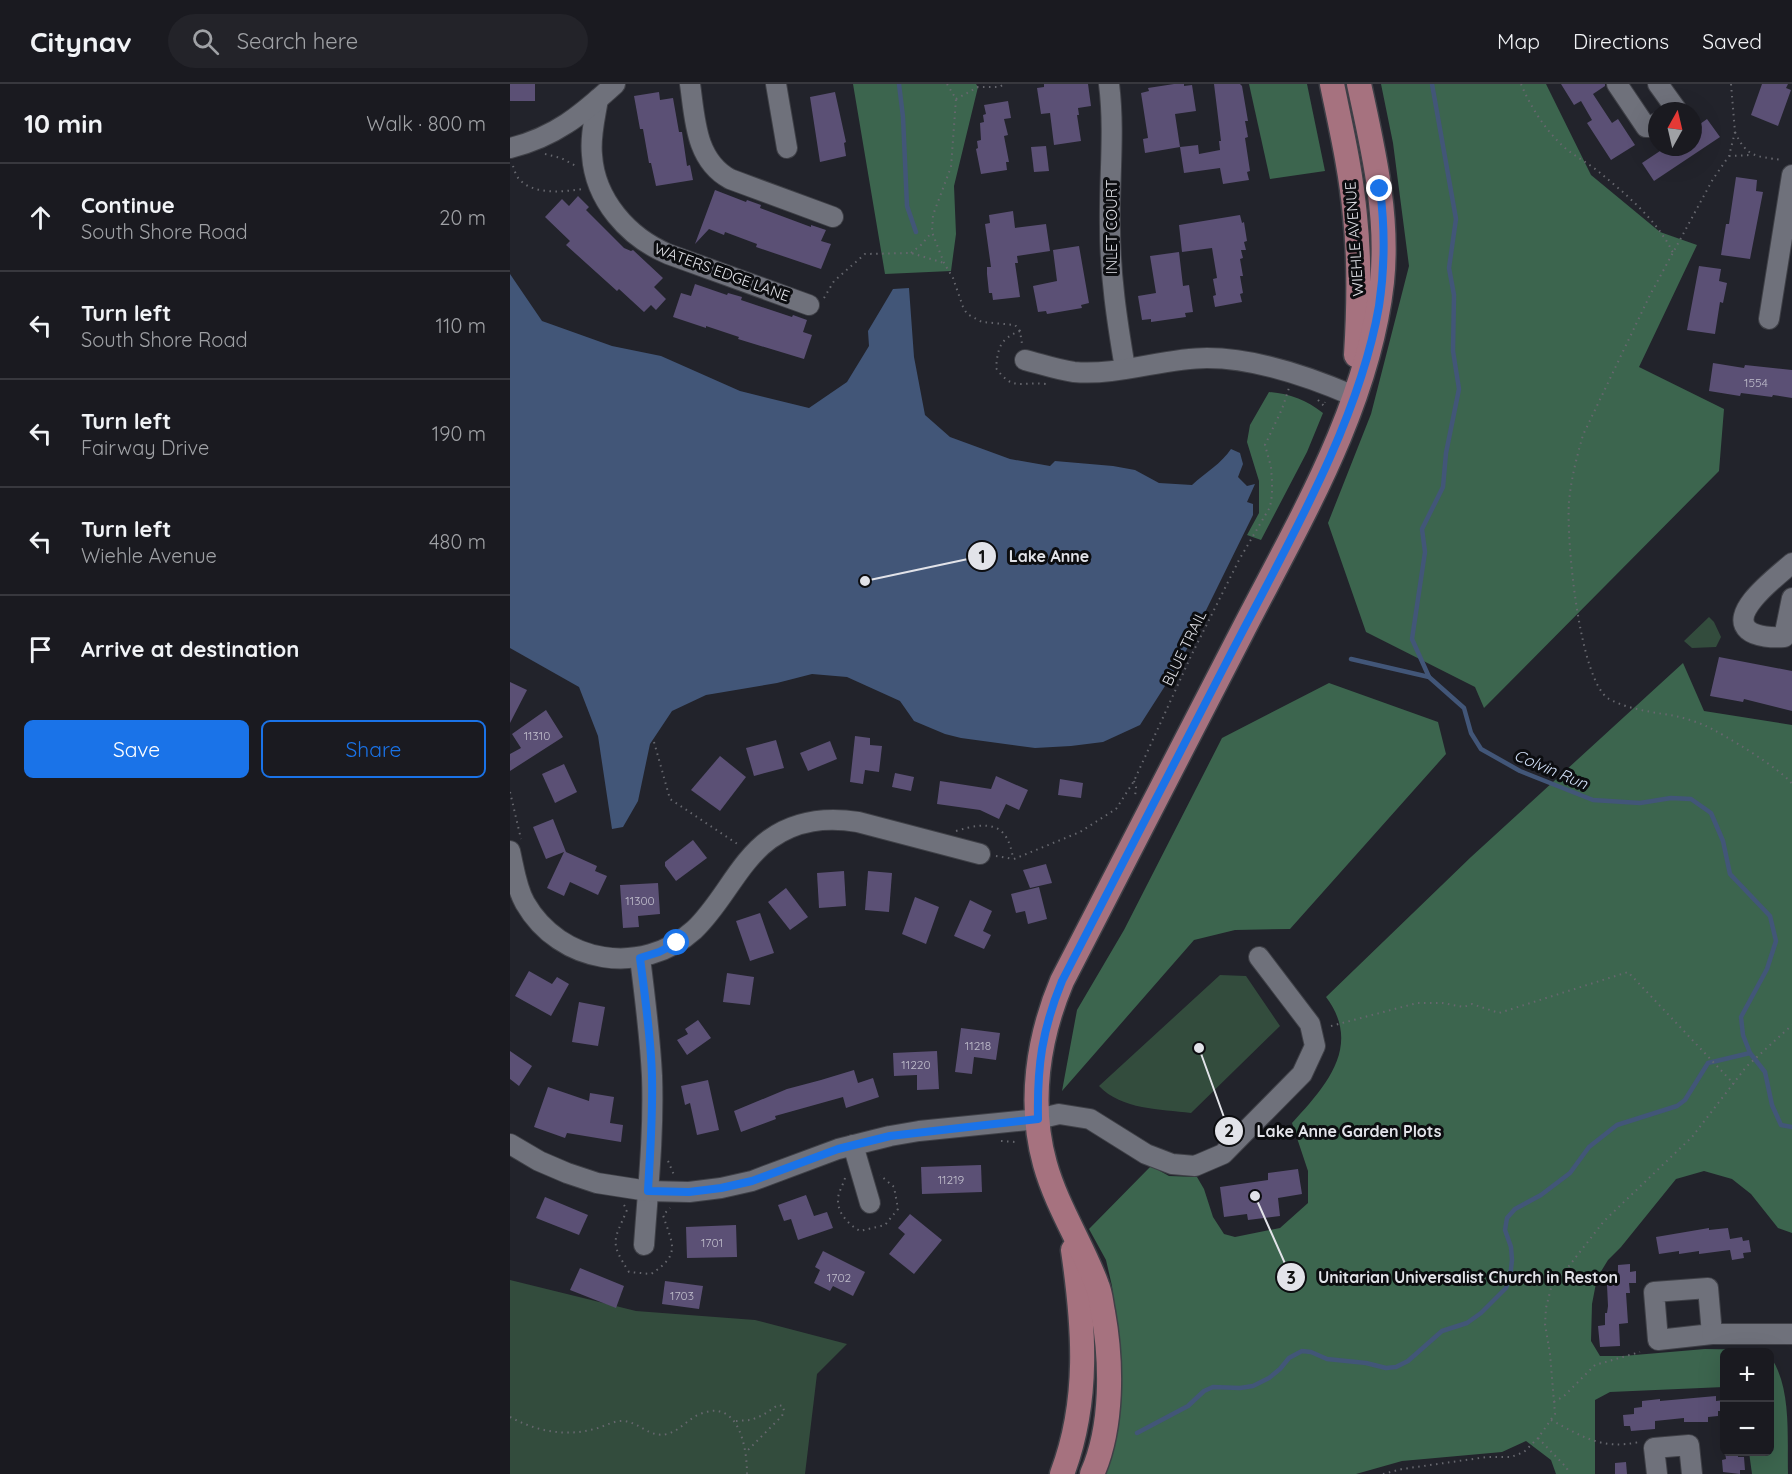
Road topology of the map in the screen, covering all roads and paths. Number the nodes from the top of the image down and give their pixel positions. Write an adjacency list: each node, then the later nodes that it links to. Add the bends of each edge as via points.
1 (615, 84): 13 (street)
2 (690, 84): 27 (street, via 700,143 716,170 730,179)
3 (776, 84): 21 (street)
4 (946, 84): 14 (path)
5 (1005, 84): 14 (path, via 978,87)
6 (1109, 84): 36 (street, INLET COURT, via 1111,271)
7 (1332, 84): 38 (main road, WIEHLE AVENUE, via 1356,219 1359,289)
8 (1359, 84): 38 (main road, WIEHLE AVENUE, via 1380,189 1384,249 1379,307)
9 (1521, 84): 29 (path, via 1551,133 1655,223)
10 (1617, 84): 17 (street)
11 (1658, 84): 15 (street)
12 (1731, 84): 18 (path)
13 (598, 99): 16 (street); 19 (street, WATERS EDGE LANE)
14 (956, 99): 28 (path, via 951,167 933,215)
15 (1671, 102)
16 (566, 126): 19 (street); 20 (street)
17 (1648, 128)
18 (1735, 132): 22 (path); 23 (path)
19 (592, 142): 32 (street, WATERS EDGE LANE, via 599,187 636,237 678,258)
20 (510, 148)
21 (787, 148)
22 (1750, 155): 23 (path); 25 (path)
23 (1729, 156): 29 (path)
24 (510, 160): 26 (path, via 519,179 535,188 555,193)
25 (1788, 168): 33 (street)
26 (590, 188)
27 (833, 217)
28 (932, 232): 30 (path); 31 (path)
29 (1673, 252): 42 (path, via 1633,328 1576,457 1569,502 1569,552 1588,663 1608,698 1706,726 1779,770)
30 (911, 253): 31 (path); 32 (path, via 865,254 834,281 823,300)
31 (944, 263): 34 (path, via 968,314 982,322 1015,325)
32 (809, 305)
33 (1769, 319)
34 (1020, 331)
35 (1025, 360): 36 (street, via 1074,372)
36 (1125, 368): 38 (street, via 1189,359 1234,360 1264,365)
37 (1289, 388): 47 (path, BLUE TRAIL, via 1265,445 1271,467 1270,507 1212,614 1134,781 1116,809 1080,832)
38 (1354, 396): 53 (main road, WIEHLE AVENUE, via 1294,531 1062,981 1044,1030)
39 (1792, 562): 40 (street, via 1750,602 1743,614 1744,626 1750,632 1784,637)
40 (1792, 598)
41 (654, 742): 45 (path, via 670,799)
42 (1792, 784)
43 (510, 792): 44 (path)
44 (516, 846): 49 (street, via 517,884 546,930 575,950 592,956)
45 (741, 846)
46 (980, 854): 49 (street, via 841,819 803,823 777,835 755,853 692,932 677,943)
47 (1013, 859)
48 (1259, 957): 53 (street, via 1310,1024 1315,1046 1302,1074 1223,1154 1195,1166 1172,1164 1146,1154 1090,1119 1059,1114)
49 (640, 958): 60 (street, via 652,1077)
50 (1792, 1025): 52 (path, via 1746,1067)
51 (1331, 1026): 52 (path, via 1417,1003 1472,1005 1499,1013 1628,972)
52 (1734, 1084): 70 (path, via 1692,1137 1604,1221 1552,1284 1545,1324)
53 (1027, 1120): 55 (street, via 919,1131); 56 (path, via 1016,1142); 64 (main road, WIEHLE AVENUE, via 1040,1140 1051,1184)
54 (510, 1144): 60 (street, via 567,1173 597,1183)
55 (853, 1145): 60 (street, via 721,1188); 62 (street)
56 (1021, 1145)
57 (665, 1154): 58 (path, via 673,1175)
58 (681, 1174)
59 (846, 1175): 65 (path, via 838,1197 840,1211 848,1224)
60 (648, 1191): 66 (street)
61 (615, 1203): 63 (path, via 624,1204 627,1210 615,1236 616,1252 629,1272 651,1274 666,1265 672,1251 672,1237 663,1215 670,1208)
62 (870, 1203)
63 (679, 1208)
64 (1070, 1227): 78 (main road, WIEHLE AVENUE, via 1083,1319 1083,1350 1081,1394); 79 (main road, WIEHLE AVENUE, via 1099,1288 1109,1346 1108,1396)
65 (860, 1230)
66 (644, 1245)
67 (1712, 1334): 68 (street)
68 (1792, 1334)
69 (1640, 1352): 70 (path, via 1595,1365)
70 (1554, 1402): 72 (path)
71 (510, 1417): 73 (path, via 553,1432 592,1430 623,1420 657,1435 668,1434 706,1412 724,1413)
72 (1551, 1420): 74 (path); 75 (path, via 1604,1444)
73 (736, 1421): 76 (path); 76 (path, via 751,1420 783,1406 782,1416)
74 (1538, 1438): 80 (path, via 1524,1452 1511,1457 1487,1457); 81 (path, via 1563,1463)
75 (1629, 1444)
76 (746, 1452): 77 (path)
77 (747, 1474)
78 (1062, 1474)
79 (1092, 1474)
80 (1383, 1474)
81 (1568, 1474)
82 (1657, 1474): 83 (street, via 1654,1448 1689,1445)
83 (1692, 1474)

